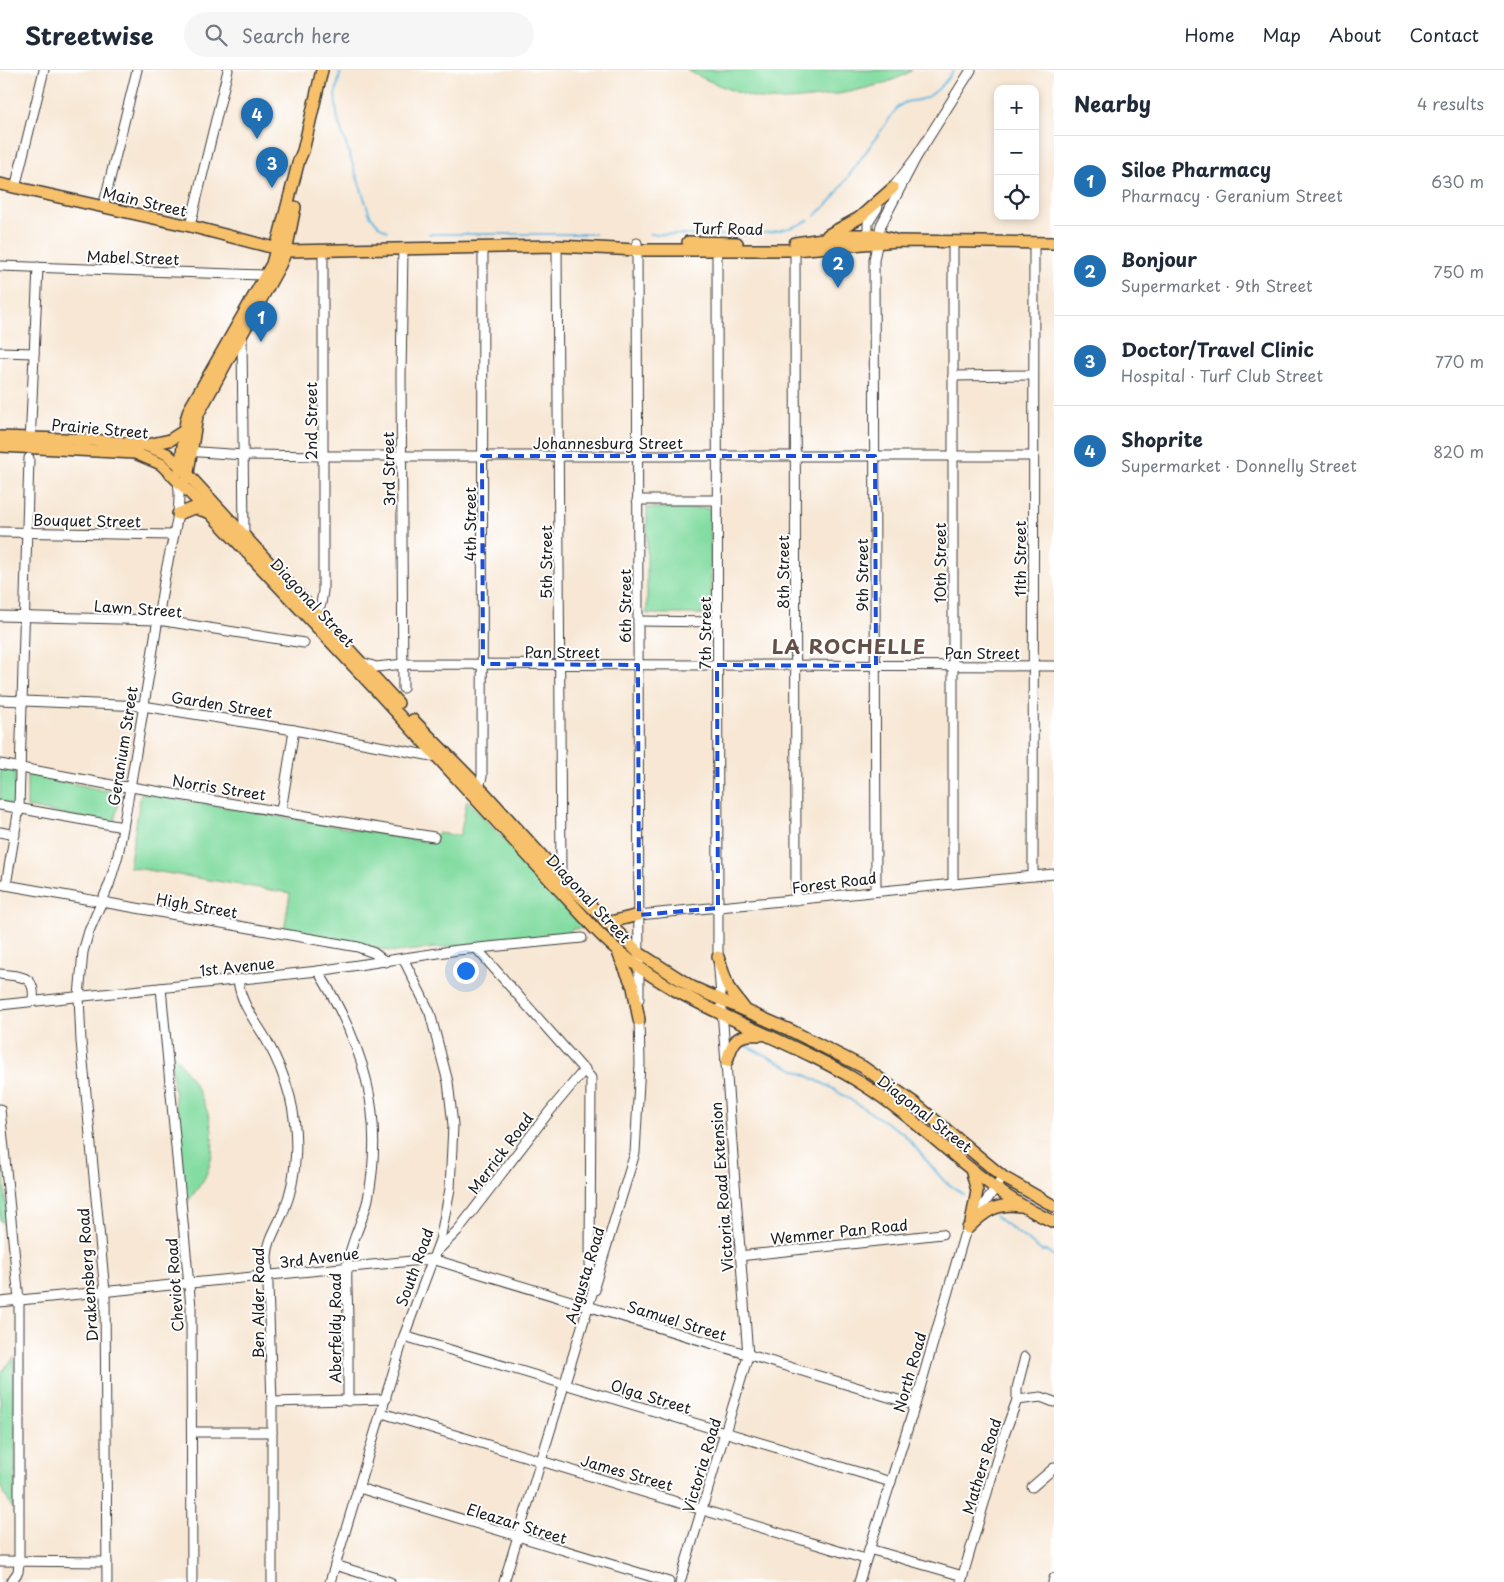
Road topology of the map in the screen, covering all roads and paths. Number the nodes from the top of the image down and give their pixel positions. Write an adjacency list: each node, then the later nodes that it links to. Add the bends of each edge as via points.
1 (44, 70): 8 (street)
2 (137, 70): 10 (street)
3 (228, 70): 11 (street)
4 (322, 70): 23 (main road, via 299,160)
5 (972, 70): 6 (street)
6 (917, 156): 9 (street); 13 (street)
7 (0, 184): 8 (main road, Main Street)
8 (15, 188): 10 (main road, Main Street)
9 (893, 188): 12 (main road, via 865,214); 13 (street, via 869,218)
10 (103, 207): 11 (main road, Main Street)
11 (190, 226): 23 (main road, Main Street)
12 (825, 238): 13 (main road, Turf Road); 20 (main road, Turf Road)
13 (873, 240): 14 (main road, Turf Road); 20 (main road, Turf Road); 47 (street, 9th Street)
14 (953, 242): 15 (main road, Turf Road); 32 (street, 10th Street)
15 (1034, 243): 16 (main road, Turf Road); 31 (street, 11th Street)
16 (1054, 243)
17 (557, 246): 19 (main road, Turf Road); 22 (main road, Turf Road); 43 (street, 5th Street)
18 (717, 246): 19 (main road, Turf Road); 20 (main road, Turf Road); 45 (street, 7th Street)
19 (637, 247): 44 (street, 6th Street)
20 (795, 247): 46 (street, 8th Street)
21 (404, 248): 22 (main road, Turf Road); 24 (main road, Turf Road); 41 (street, 3rd Street)
22 (483, 248): 42 (street, 4th Street)
23 (282, 250): 24 (main road, Turf Road); 27 (main road, Geranium Street); 28 (main road, Geranium Street)
24 (323, 250): 40 (street, 2nd Street)
25 (0, 266): 26 (street, Mabel Street)
26 (38, 267): 27 (street, Mabel Street); 30 (street)
27 (265, 275): 33 (main road, Geranium Street, via 195,399)
28 (242, 336): 38 (main road, Geranium Street, via 197,416); 39 (street)
29 (0, 352): 30 (street)
30 (34, 353): 37 (street)
31 (1034, 375): 32 (street); 49 (street, 11th Street)
32 (953, 376): 48 (street, 10th Street)
33 (184, 431): 35 (main road, via 170,440); 38 (main road, Geranium Street)
34 (0, 437): 37 (main road, Prairie Street)
35 (145, 445): 37 (main road, Prairie Street); 50 (main road, Prairie Street, via 167,454)
36 (0, 446): 37 (main road, Prairie Street)
37 (30, 447): 50 (main road, Prairie Street, via 135,453 161,464); 56 (street)
38 (186, 451): 39 (street, Johannesburg Street); 50 (main road, Geranium Street)
39 (244, 455): 40 (street, Johannesburg Street); 58 (street)
40 (323, 456): 41 (street, Johannesburg Street); 59 (street, 2nd Street)
41 (401, 456): 42 (street, Johannesburg Street); 69 (street, 3rd Street)
42 (482, 456): 43 (street, Johannesburg Street); 70 (street, 4th Street)
43 (558, 456): 44 (street, Johannesburg Street); 71 (street, 5th Street)
44 (637, 456): 45 (street, Johannesburg Street); 51 (street, 6th Street)
45 (717, 456): 46 (street, Johannesburg Street); 52 (street, 7th Street)
46 (796, 456): 47 (street, Johannesburg Street); 74 (street, 8th Street)
47 (875, 456): 48 (street, Johannesburg Street); 75 (street, 9th Street)
48 (953, 456): 49 (street, Johannesburg Street); 76 (street, 10th Street)
49 (1034, 456): 77 (street, 11th Street)
50 (183, 481): 53 (main road, Diagonal Street); 54 (street, Geranium Street); 58 (main road, Diagonal Street)
51 (638, 500): 52 (street); 64 (street, 6th Street)
52 (717, 500): 66 (street, 7th Street)
53 (210, 513): 54 (main road, via 194,508); 61 (main road, Diagonal Street)
54 (178, 514): 57 (street, Geranium Street)
55 (0, 532): 56 (street, Bouquet Street)
56 (27, 533): 57 (street, Bouquet Street); 62 (street)
57 (173, 535): 63 (street, Geranium Street)
58 (244, 535): 61 (main road, Diagonal Street)
59 (323, 591): 61 (street, 2nd Street, via 321,604); 65 (street, 2nd Street)
60 (0, 616): 62 (street, Lawn Street)
61 (312, 616): 65 (main road, Diagonal Street); 84 (main road, Diagonal Street)
62 (25, 617): 63 (street, Lawn Street); 81 (street)
63 (158, 620): 67 (street, Lawn Street); 82 (street, Geranium Street)
64 (638, 621): 66 (street); 72 (street, 6th Street)
65 (324, 622): 68 (main road, Diagonal Street)
66 (717, 622): 73 (street, 7th Street)
67 (304, 643)
68 (361, 662): 69 (street, Pan Street, via 376,667); 88 (main road, Diagonal Street)
69 (404, 664): 70 (street, Pan Street); 79 (street, 3rd Street)
70 (483, 664): 71 (street, Pan Street); 88 (street, 4th Street)
71 (560, 664): 72 (street, Pan Street); 98 (street, 5th Street)
72 (638, 665): 73 (street, Pan Street); 105 (street, 6th Street)
73 (718, 665): 74 (street, Pan Street); 104 (street, 7th Street)
74 (796, 665): 75 (street, Pan Street); 102 (street, 8th Street)
75 (876, 666): 76 (street, Pan Street); 101 (street, 9th Street)
76 (953, 666): 77 (street, Pan Street); 100 (street, 10th Street)
77 (1033, 666): 78 (street, Pan Street); 97 (street, 11th Street)
78 (1054, 666)
79 (403, 688)
80 (0, 700): 81 (street, Garden Street)
81 (22, 701): 82 (street, Garden Street); 86 (street)
82 (143, 706): 83 (street, Garden Street); 87 (street, Geranium Street)
83 (294, 730): 84 (street, Garden Street); 91 (street)
84 (437, 756): 88 (main road, Diagonal Street)
85 (0, 764): 86 (street, Norris Street)
86 (20, 767): 87 (street, Norris Street); 90 (street)
87 (131, 787): 91 (street, Norris Street); 92 (street, Geranium Street)
88 (477, 792): 98 (main road, Diagonal Street); 109 (main road, Diagonal Street)
89 (0, 805): 90 (street)
90 (19, 808): 92 (street); 94 (street)
91 (281, 811): 95 (street, Norris Street)
92 (123, 828): 103 (street, Geranium Street, via 116,862)
93 (0, 832): 94 (street)
94 (15, 835): 99 (street)
95 (434, 837)
96 (1054, 874): 97 (street, Forest Road)
97 (1033, 876): 100 (street, Forest Road)
98 (562, 878): 106 (main road, Diagonal Street)
99 (3, 884): 103 (street, High Street)
100 (953, 884): 101 (street, Forest Road)
101 (876, 890): 102 (street, Forest Road)
102 (796, 900): 104 (street, Forest Road)
103 (101, 901): 113 (street, High Street, via 358,947); 119 (street, Geranium Street, via 86,940)
104 (718, 908): 105 (street, Forest Road); 111 (street, 7th Street)
105 (639, 915): 106 (main road); 110 (street, 6th Street)
106 (606, 923): 110 (main road, Diagonal Street)
107 (582, 938): 108 (street, 1st Avenue)
108 (477, 949): 112 (street, 1st Avenue); 128 (street)
109 (617, 952): 114 (main road, Diagonal Street); 125 (main road, via 633,987)
110 (639, 953): 114 (street, 6th Street); 120 (main road, Diagonal Street, via 692,987)
111 (718, 957): 120 (street, 7th Street); 123 (main road, via 732,993)
112 (402, 958): 113 (street, 1st Avenue); 138 (street, South Road, via 430,1013 442,1052 451,1107 452,1174 447,1210)
113 (386, 962): 115 (street, 1st Avenue)
114 (639, 969): 124 (main road, Diagonal Street, via 681,996); 125 (street, Augusta Road)
115 (318, 971): 117 (street, 1st Avenue); 140 (street, Aberfeldy Road, via 358,1048 372,1108 372,1172 364,1213)
116 (0, 974): 121 (street, via 30,980 34,988)
117 (238, 980): 118 (street, 1st Avenue); 141 (street, Ben Alder Road, via 242,1002 281,1069 295,1127 291,1188 268,1247)
118 (161, 988): 119 (street, 1st Avenue); 142 (street, Cheviot Road)
119 (79, 996): 121 (street, 1st Avenue); 144 (street, Drakensberg Road)
120 (722, 1000): 123 (main road, Diagonal Street); 124 (street, 7th Street)
121 (33, 1001): 122 (street, 1st Avenue)
122 (0, 1005)
123 (749, 1013): 131 (main road, Diagonal Street, via 833,1050 879,1078)
124 (722, 1015): 126 (main road, Diagonal Street); 127 (street, Victoria Road Extension)
125 (639, 1020): 143 (street, Augusta Road, via 636,1153)
126 (766, 1036): 127 (main road, via 747,1035 737,1039); 130 (main road, Diagonal Street, via 834,1068 875,1092)
127 (727, 1062): 139 (street, Victoria Road Extension)
128 (585, 1069): 138 (street, Merrick Road); 143 (street, via 592,1087 590,1264)
129 (0, 1109): 145 (street)
130 (971, 1168): 132 (main road, Diagonal Street); 136 (main road, via 977,1191)
131 (1003, 1177): 132 (street, North Road); 133 (main road, Diagonal Street)
132 (995, 1188): 134 (main road, Diagonal Street); 136 (street, North Road)
133 (1054, 1206)
134 (1024, 1207): 135 (main road, Diagonal Street); 136 (main road, via 1003,1205 992,1208)
135 (1054, 1222)
136 (969, 1225): 157 (street, North Road)
137 (942, 1234): 139 (street, Wemmer Pan Road)
138 (434, 1256): 140 (street, 3rd Avenue); 147 (street, Samuel Street); 148 (street, South Road)
139 (739, 1256): 149 (street, Victoria Road Extension)
140 (347, 1267): 141 (street, 3rd Avenue); 154 (street, Aberfeldy Road)
141 (269, 1276): 142 (street, 3rd Avenue); 155 (street, Ben Alder Road)
142 (190, 1283): 144 (street, 3rd Avenue); 159 (street, Cheviot Road)
143 (595, 1290): 147 (street, Augusta Road)
144 (105, 1292): 145 (street, 3rd Avenue); 172 (street, Drakensberg Road)
145 (19, 1300): 146 (street, 3rd Avenue); 173 (street)
146 (0, 1302)
147 (589, 1307): 149 (street, Samuel Street); 151 (street, Augusta Road)
148 (404, 1336): 151 (street, Olga Street); 152 (street, South Road)
149 (748, 1356): 157 (street, Samuel Street); 161 (street, Victoria Road)
150 (1025, 1357): 153 (street, Mathers Road)
151 (566, 1383): 161 (street, Olga Street); 162 (street, Augusta Road)
152 (386, 1399): 154 (street); 158 (street, South Road)
153 (1017, 1400): 156 (street, via 1041,1397); 176 (street, Mathers Road)
154 (348, 1401): 155 (street)
155 (272, 1402): 160 (street, Ben Alder Road)
156 (1054, 1402)
157 (915, 1405): 164 (street, North Road)
158 (382, 1413): 162 (street, James Street); 166 (street, South Road)
159 (193, 1432): 160 (street); 179 (street, Cheviot Road)
160 (272, 1432): 180 (street, Ben Alder Road)
161 (725, 1433): 164 (street, Olga Street); 167 (street, Victoria Road)
162 (541, 1461): 167 (street, James Street); 168 (street, Augusta Road)
163 (1054, 1468): 165 (street)
164 (891, 1482): 169 (street, North Road)
165 (1032, 1487)
166 (359, 1488): 168 (street, Eleazar Street); 174 (street, South Road)
167 (703, 1509): 170 (street, James Street); 185 (street, Victoria Road)
168 (518, 1537): 183 (street, Augusta Road); 184 (street, Eleazar Street)
169 (868, 1549): 170 (street, North Road); 176 (street)
170 (865, 1559): 186 (street, North Road)
171 (0, 1561): 173 (street)
172 (107, 1562): 173 (street); 178 (street, Drakensberg Road)
173 (19, 1563): 177 (street, via 18,1572)
174 (335, 1565): 181 (street, South Road); 182 (street)
175 (1054, 1578): 187 (street)
176 (962, 1579)
177 (11, 1582)
178 (107, 1582)
179 (192, 1582)
180 (272, 1582)
181 (330, 1582)
182 (390, 1582)
183 (504, 1582)
184 (668, 1582)
185 (680, 1582)
186 (858, 1582)
187 (1053, 1582)

